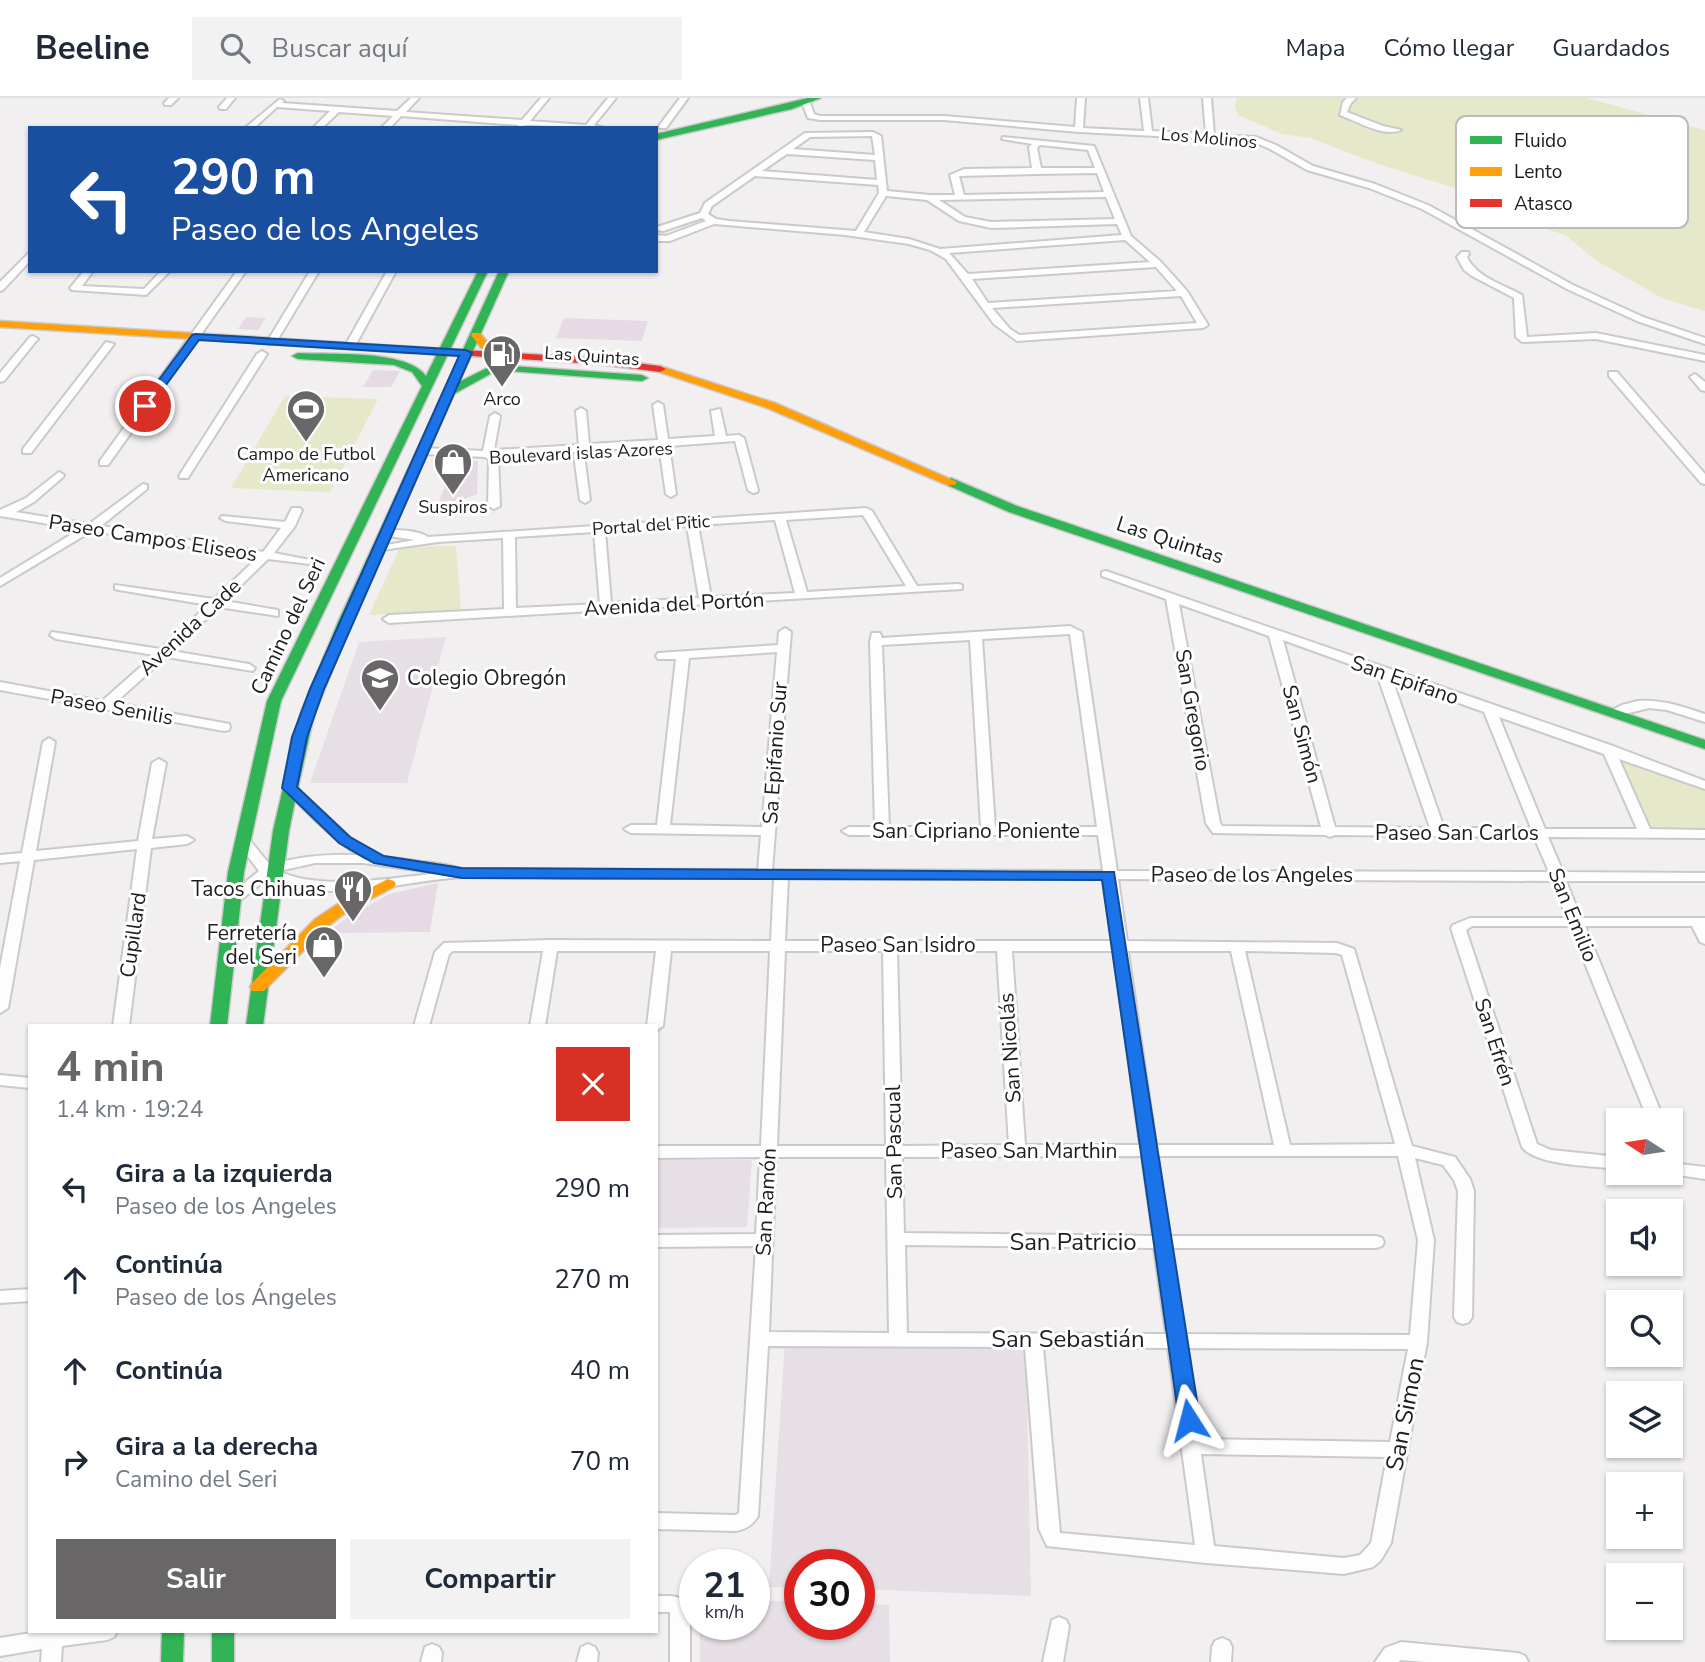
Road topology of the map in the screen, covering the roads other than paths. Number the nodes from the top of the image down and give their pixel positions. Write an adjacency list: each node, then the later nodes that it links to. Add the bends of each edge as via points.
1 (231, 98): 13 (street)
2 (284, 98): 12 (street)
3 (415, 98): 15 (street)
4 (545, 98): 18 (street)
5 (612, 98): 24 (street)
6 (684, 98): 25 (street)
7 (1081, 98): 26 (street)
8 (1144, 98): 28 (street)
9 (1206, 98): 30 (street)
10 (1352, 98): 27 (street, via 1343,113)
11 (804, 99): 17 (street, Los Molinos, via 814,118); 25 (main road)
12 (275, 105): 14 (street); 19 (street)
13 (223, 107)
14 (336, 110): 15 (street); 20 (street)
15 (399, 114): 16 (street); 21 (street)
16 (459, 118): 18 (street); 22 (street)
17 (873, 118): 26 (street, Los Molinos, via 944,118); 29 (street)
18 (522, 125): 23 (street)
19 (251, 126)
20 (319, 126)
21 (386, 126)
22 (452, 126)
23 (555, 126)
24 (589, 126)
25 (659, 130)
26 (1079, 130): 28 (street, Los Molinos)
27 (1397, 130)
28 (1148, 133): 30 (street, Los Molinos)
29 (873, 134): 33 (street, via 811,134); 34 (street)
30 (1210, 135): 45 (street, Los Molinos, via 1258,141 1310,168 1403,197)
31 (1006, 139): 32 (street)
32 (1038, 143): 35 (street, via 1091,148); 36 (street, via 1034,147)
33 (785, 150): 34 (street); 37 (street)
34 (881, 158): 38 (street)
35 (1099, 170): 36 (street); 39 (street)
36 (1037, 171): 40 (street, via 959,173 954,175)
37 (752, 173): 38 (street); 42 (street, via 705,207)
38 (883, 188): 41 (street); 49 (street)
39 (1109, 194): 40 (street); 44 (street)
40 (961, 197): 41 (street)
41 (930, 198): 44 (street, via 962,219 991,225)
42 (703, 215): 43 (street); 47 (street)
43 (713, 221): 48 (street, via 667,239); 49 (street)
44 (1121, 221): 50 (street)
45 (1456, 226)
46 (1461, 228): 70 (street, Los Molinos, via 1570,287 1650,323)
47 (658, 232)
48 (658, 233)
49 (858, 235): 51 (street, via 913,241)
50 (1127, 237): 51 (street); 54 (street)
51 (941, 251): 62 (street)
52 (1465, 254): 76 (street, via 1467,268 1519,297 1521,337 1525,340 1596,336)
53 (28, 257): 63 (street)
54 (1158, 264): 62 (street); 64 (street)
55 (87, 273): 56 (street, via 75,288 146,292)
56 (164, 273)
57 (241, 273): 71 (street)
58 (314, 273): 74 (street)
59 (391, 273): 73 (street)
60 (482, 273): 75 (main road, Camino del Seri)
61 (503, 273): 67 (main road)
62 (965, 277): 65 (street)
63 (0, 288)
64 (1184, 293): 65 (street); 65 (street, via 1203,325 1020,339)
65 (986, 306)
66 (0, 324): 71 (main road)
67 (475, 335): 77 (main road); 78 (main road)
68 (0, 337): 69 (main road)
69 (33, 339): 72 (main road); 82 (street)
70 (1705, 341)
71 (190, 343): 72 (main road); 74 (main road); 97 (street)
72 (109, 344): 93 (street)
73 (350, 346): 74 (main road); 75 (main road)
74 (267, 348): 79 (main road); 99 (street)
75 (440, 358): 77 (main road, Las Quintas); 79 (main road); 83 (main road, Camino del Seri)
76 (1705, 358)
77 (463, 359): 78 (main road, Las Quintas); 85 (main road)
78 (501, 361): 85 (main road); 146 (main road, Las Quintas, via 720,389 828,429 1013,509)
79 (396, 362): 83 (main road, via 416,370)
80 (1613, 374): 100 (street)
81 (1695, 377): 84 (street)
82 (0, 379)
83 (427, 385): 169 (main road, Camino del Seri, via 277,693)
84 (1705, 388)
85 (449, 392): 95 (main road)
86 (658, 405): 92 (street)
87 (581, 411): 94 (street)
88 (716, 411): 90 (street)
89 (495, 416): 96 (street)
90 (721, 439): 91 (street, Boulevard islas Azores); 92 (street, Boulevard islas Azores)
91 (740, 441): 92 (street, Boulevard islas Azores); 102 (street)
92 (663, 446): 94 (street, Boulevard islas Azores); 103 (street)
93 (27, 451)
94 (582, 452): 96 (street, Boulevard islas Azores); 104 (street)
95 (423, 454): 96 (street, Boulevard islas Azores); 114 (main road)
96 (491, 457): 105 (street)
97 (104, 463)
98 (59, 475): 107 (street, via 30,500)
99 (184, 476)
100 (1705, 481)
101 (143, 487): 112 (street)
102 (753, 490)
103 (671, 494)
104 (585, 500)
105 (494, 506)
106 (296, 510): 111 (street, Avenida Cade)
107 (2, 515): 112 (street, Paseo Campos Eliseos)
108 (780, 517): 110 (street, Portal del Pitic); 124 (street, Portal del Pitic, via 869,513); 125 (street)
109 (226, 518): 111 (street)
110 (692, 522): 113 (street, Portal del Pitic); 127 (street)
111 (289, 526): 118 (street, Avenida Cade)
112 (89, 527): 118 (street, Paseo Campos Eliseos); 121 (street)
113 (599, 528): 115 (street, Portal del Pitic); 129 (street)
114 (386, 533): 116 (street, Portal del Pitic); 117 (main road)
115 (509, 534): 116 (street, Portal del Pitic); 131 (street)
116 (438, 539): 117 (street, Portal del Pitic)
117 (379, 550): 154 (main road, via 312,702)
118 (265, 556): 119 (street, Paseo Campos Eliseos); 128 (street, Avenida Cade)
119 (306, 562)
120 (1106, 574): 126 (street, San Epifano)
121 (0, 583)
122 (119, 587): 128 (street)
123 (958, 587): 124 (street, Avenida del Portón)
124 (913, 589): 125 (street, Avenida del Portón)
125 (802, 596): 127 (street, Avenida del Portón)
126 (1172, 598): 134 (street, San Epifano); 155 (street, San Gregorio)
127 (706, 602): 129 (street, Avenida del Portón)
128 (216, 604): 130 (street); 138 (street, Avenida Cade)
129 (606, 608): 131 (street, Avenida del Portón)
130 (274, 613)
131 (510, 613): 132 (street, Avenida del Portón)
132 (388, 619)
133 (785, 632): 137 (street, Sa Epifanio Sur)
134 (1275, 634): 142 (street, San Epifano); 163 (street, San Simón)
135 (56, 635): 138 (street)
136 (976, 636): 158 (street, via 876,638); 161 (street); 162 (street, via 1075,630)
137 (783, 648): 139 (street); 159 (street, Sa Epifanio Sur)
138 (163, 655): 141 (street); 144 (street, Avenida Cade)
139 (683, 655): 140 (street); 157 (street)
140 (662, 656)
141 (249, 668)
142 (1383, 672): 145 (street, San Epifano); 164 (street)
143 (0, 686): 144 (street, Paseo Senilis)
144 (104, 706): 148 (street, Paseo Senilis)
145 (1490, 710): 151 (street, San Epifano); 165 (street, San Emilio)
146 (1614, 713): 147 (street, via 1648,703); 150 (main road, Las Quintas)
147 (1705, 718)
148 (224, 727)
149 (50, 742): 171 (street)
150 (1705, 745)
151 (1608, 749): 153 (street, San Epifano); 167 (street)
152 (159, 763): 170 (street, Cupillard)
153 (1705, 785)
154 (290, 788): 173 (main road, via 345,840); 175 (main road)
155 (1213, 823): 163 (street, Paseo San Carlos, via 1225,832)
156 (631, 829): 157 (street)
157 (663, 829): 159 (street)
158 (882, 830): 160 (street, San Cipriano Poniente); 161 (street, San Cipriano Poniente)
159 (769, 831): 177 (street, Sa Epifanio Sur)
160 (849, 831)
161 (988, 831): 162 (street, San Cipriano Poniente)
162 (1103, 831): 179 (street)
163 (1330, 833): 164 (street, Paseo San Carlos)
164 (1439, 833): 165 (street, Paseo San Carlos)
165 (1541, 833): 167 (street, Paseo San Carlos); 178 (street, San Emilio)
166 (1705, 834): 167 (street, Paseo San Carlos)
167 (1646, 835)
168 (187, 840): 170 (street)
169 (243, 841): 175 (street); 183 (main road, Camino del Seri)
170 (145, 845): 171 (street); 197 (street, Cupillard)
171 (29, 856): 172 (street); 196 (street)
172 (0, 859)
173 (379, 860): 174 (street); 175 (street, via 312,861)
174 (416, 864): 176 (street); 181 (street)
175 (274, 871): 182 (street, via 302,881); 183 (street); 195 (main road)
176 (462, 873): 177 (street, Paseo de los Angeles); 181 (street)
177 (773, 874): 179 (street, Paseo de los Angeles); 187 (street, San Ramón)
178 (1556, 874): 179 (street, Paseo de los Angeles); 180 (street, Paseo de los Angeles); 184 (street, San Emilio)
179 (1109, 875): 192 (street)
180 (1705, 877)
181 (410, 882): 182 (street)
182 (388, 884): 195 (main road, via 321,923)
183 (232, 900): 198 (main road, Camino del Seri)
184 (1576, 921): 185 (street); 205 (street, San Emilio); 213 (street, San Efrén, via 1461,925 1459,931 1528,1143 1540,1153)
185 (1701, 922): 186 (street)
186 (1705, 939)
187 (779, 944): 189 (street, Paseo San Isidro); 190 (street, Paseo San Isidro); 211 (street, San Ramón)
188 (551, 945): 189 (street, Paseo San Isidro); 200 (street, Paseo San Isidro, via 450,946 442,952); 201 (street)
189 (664, 945): 202 (street)
190 (890, 945): 191 (street, Paseo San Isidro); 212 (street, San Pascual)
191 (1004, 946): 192 (street, Paseo San Isidro); 208 (street, San Nicolás)
192 (1120, 946): 193 (street, Paseo San Isidro); 209 (street)
193 (1237, 946): 194 (street, Paseo San Isidro); 206 (street)
194 (1346, 950): 207 (street, San Simon)
195 (258, 987): 199 (main road)
196 (0, 1007)
197 (121, 1024)
198 (218, 1024)
199 (254, 1024)
200 (422, 1024)
201 (537, 1024)
202 (655, 1024)
203 (0, 1080): 204 (street)
204 (28, 1083)
205 (1651, 1108)
206 (1283, 1150): 207 (street, Paseo San Marthin); 209 (street, Paseo San Marthin)
207 (1405, 1150): 223 (street, Paseo San Marthin, via 1449,1161 1462,1179 1466,1192); 228 (street, San Simon, via 1426,1240)
208 (1017, 1151): 209 (street, Paseo San Marthin); 212 (street, Paseo San Marthin)
209 (1150, 1151): 219 (street)
210 (658, 1152): 211 (street, Paseo San Marthin)
211 (770, 1152): 212 (street, Paseo San Marthin); 217 (street, San Ramón)
212 (893, 1152): 216 (street, San Pascual)
213 (1606, 1161)
214 (1684, 1168): 215 (street)
215 (1705, 1173)
216 (896, 1239): 219 (street, San Patricio); 224 (street, San Pascual)
217 (763, 1240): 218 (street); 225 (street, San Ramón)
218 (658, 1241)
219 (1164, 1242): 220 (street, San Patricio); 227 (street)
220 (1376, 1242)
221 (28, 1295): 222 (street)
222 (0, 1297)
223 (1463, 1317)
224 (898, 1338): 225 (street, San Sebastián); 226 (street, San Sebastián)
225 (760, 1339): 231 (street, San Ramón, via 748,1516 736,1522)
226 (1033, 1339): 227 (street, San Sebastián); 232 (street, San Simon, via 1050,1535 1059,1541)
227 (1177, 1340): 228 (street, San Sebastián); 229 (street)
228 (1418, 1342): 230 (street, San Simon)
229 (1193, 1447): 230 (street); 232 (street)
230 (1397, 1450): 232 (street, San Simon, via 1375,1557 1359,1565)
231 (658, 1521)
232 (1206, 1555)
233 (658, 1604): 243 (street, via 680,1608)
234 (1059, 1626): 244 (street)
235 (80, 1633): 238 (street)
236 (173, 1633): 241 (main road)
237 (223, 1633): 242 (main road)
238 (53, 1635): 239 (street); 240 (street)
239 (0, 1647)
240 (51, 1662)
241 (172, 1662)
242 (223, 1662)
243 (680, 1662)
244 (1052, 1662)
245 (1385, 1662): 246 (street, via 1401,1651)
246 (1518, 1662)

